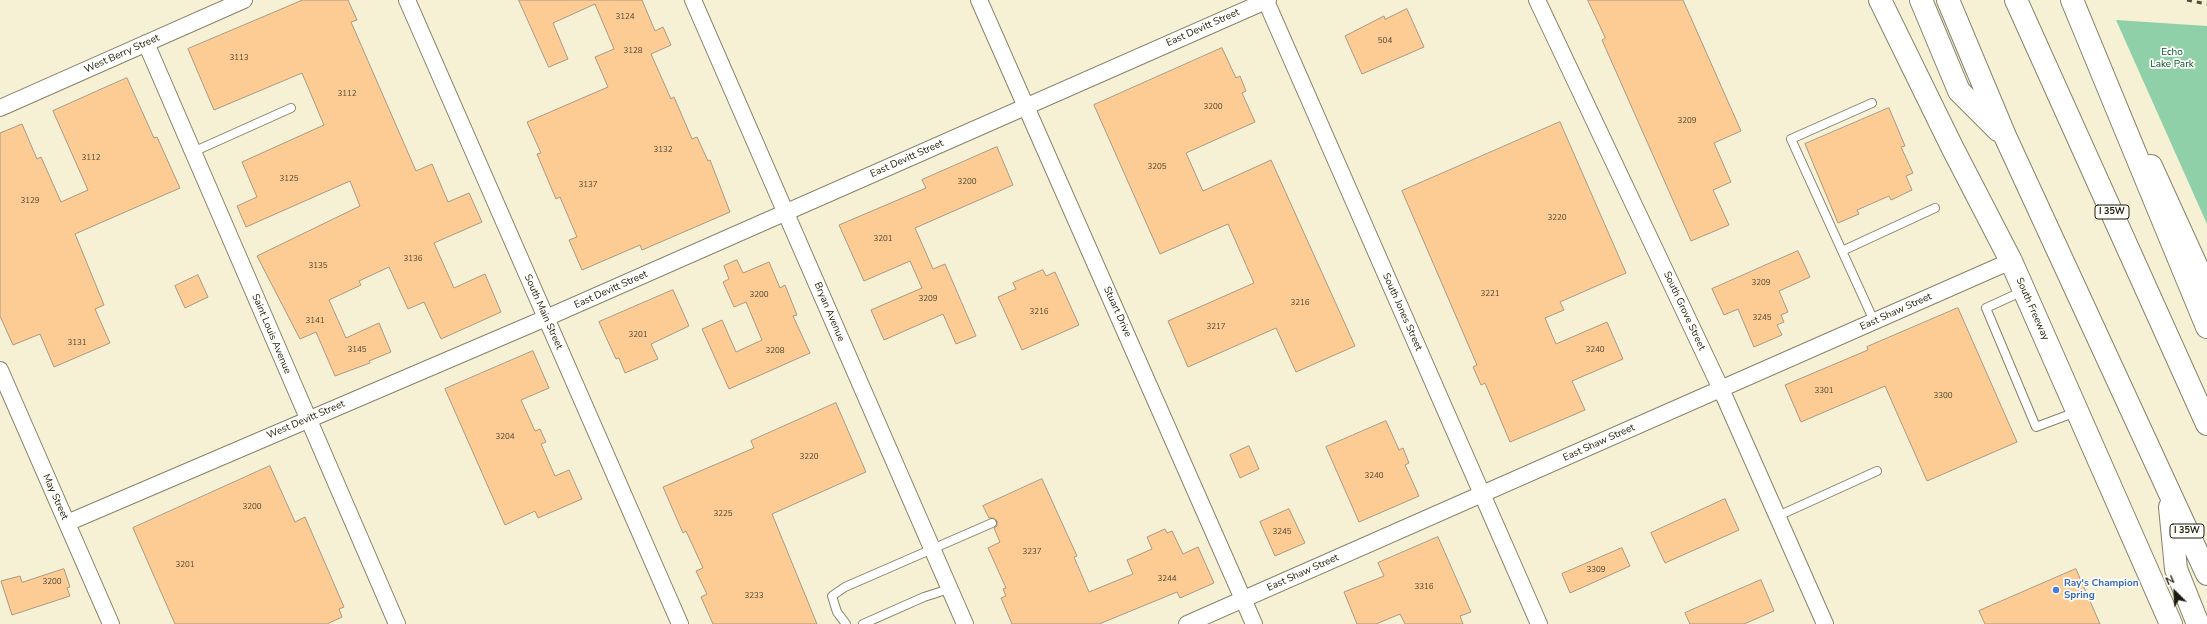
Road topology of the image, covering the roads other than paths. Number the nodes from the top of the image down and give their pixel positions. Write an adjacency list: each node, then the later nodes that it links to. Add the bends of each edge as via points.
1 (244, 0): 13 (street, West Berry Street)
2 (407, 0): 27 (street, South Main Street)
3 (693, 0): 21 (street, Bryan Avenue)
4 (979, 0): 15 (street, Stuart Drive)
5 (1267, 0): 15 (street, East Devitt Street); 37 (street, South Jones Street)
6 (1537, 0): 31 (street, South Grove Street)
7 (1880, 0): 24 (main road, South Freeway)
8 (1920, 0): 18 (main road, via 1959,91)
9 (1948, 0): 18 (main road, I 35W)
10 (2016, 0): 34 (main road, I 35W)
11 (2072, 0): 29 (main road)
12 (2076, 0): 23 (main road)
13 (146, 43): 16 (street, West Berry Street); 19 (street, Saint Louis Avenue)
14 (1872, 103): 22 (lane, via 1790,139)
15 (1026, 105): 21 (street, East Devitt Street); 44 (street, Stuart Drive)
16 (0, 108)
17 (291, 108): 19 (lane)
18 (2005, 136): 36 (main road, I 35W)
19 (193, 152): 33 (street, Saint Louis Avenue)
20 (1935, 208): 22 (lane)
21 (786, 212): 27 (street, East Devitt Street); 41 (street, Bryan Avenue)
22 (1842, 251): 28 (lane)
23 (2199, 257): 25 (main road)
24 (2011, 261): 26 (main road, South Freeway); 28 (street, East Shaw Street)
25 (2207, 289)
26 (2024, 291): 32 (main road, South Freeway); 32 (lane, via 1986,308 2036,427)
27 (546, 318): 33 (street, West Devitt Street); 47 (street, South Main Street)
28 (1874, 321): 31 (street, East Shaw Street)
29 (2207, 327)
30 (0, 370): 39 (street, May Street)
31 (1722, 389): 37 (street, East Shaw Street); 38 (street, South Grove Street)
32 (2077, 412): 55 (main road, South Freeway)
33 (308, 419): 39 (street, West Devitt Street); 46 (street, Saint Louis Avenue)
34 (2207, 424)
35 (1877, 472): 38 (lane)
36 (2168, 488): 42 (main road, I 35W); 56 (main road, via 2176,569)
37 (1482, 494): 44 (street, East Shaw Street); 53 (street, South Jones Street)
38 (1778, 516): 54 (street, South Grove Street)
39 (67, 523): 45 (street, May Street)
40 (992, 523): 41 (lane)
41 (932, 549): 43 (street, Bryan Avenue); 48 (lane, via 845,587 832,596 837,612)
42 (2207, 574)
43 (950, 589): 49 (lane, via 924,597); 50 (street, Bryan Avenue)
44 (1243, 600): 51 (street, East Shaw Street); 52 (street, Stuart Drive)
45 (111, 624)
46 (397, 624)
47 (680, 624)
48 (846, 624)
49 (863, 624)
50 (965, 624)
51 (1188, 624)
52 (1254, 624)
53 (1539, 624)
54 (1825, 624)
55 (2171, 624)
56 (2198, 624)

